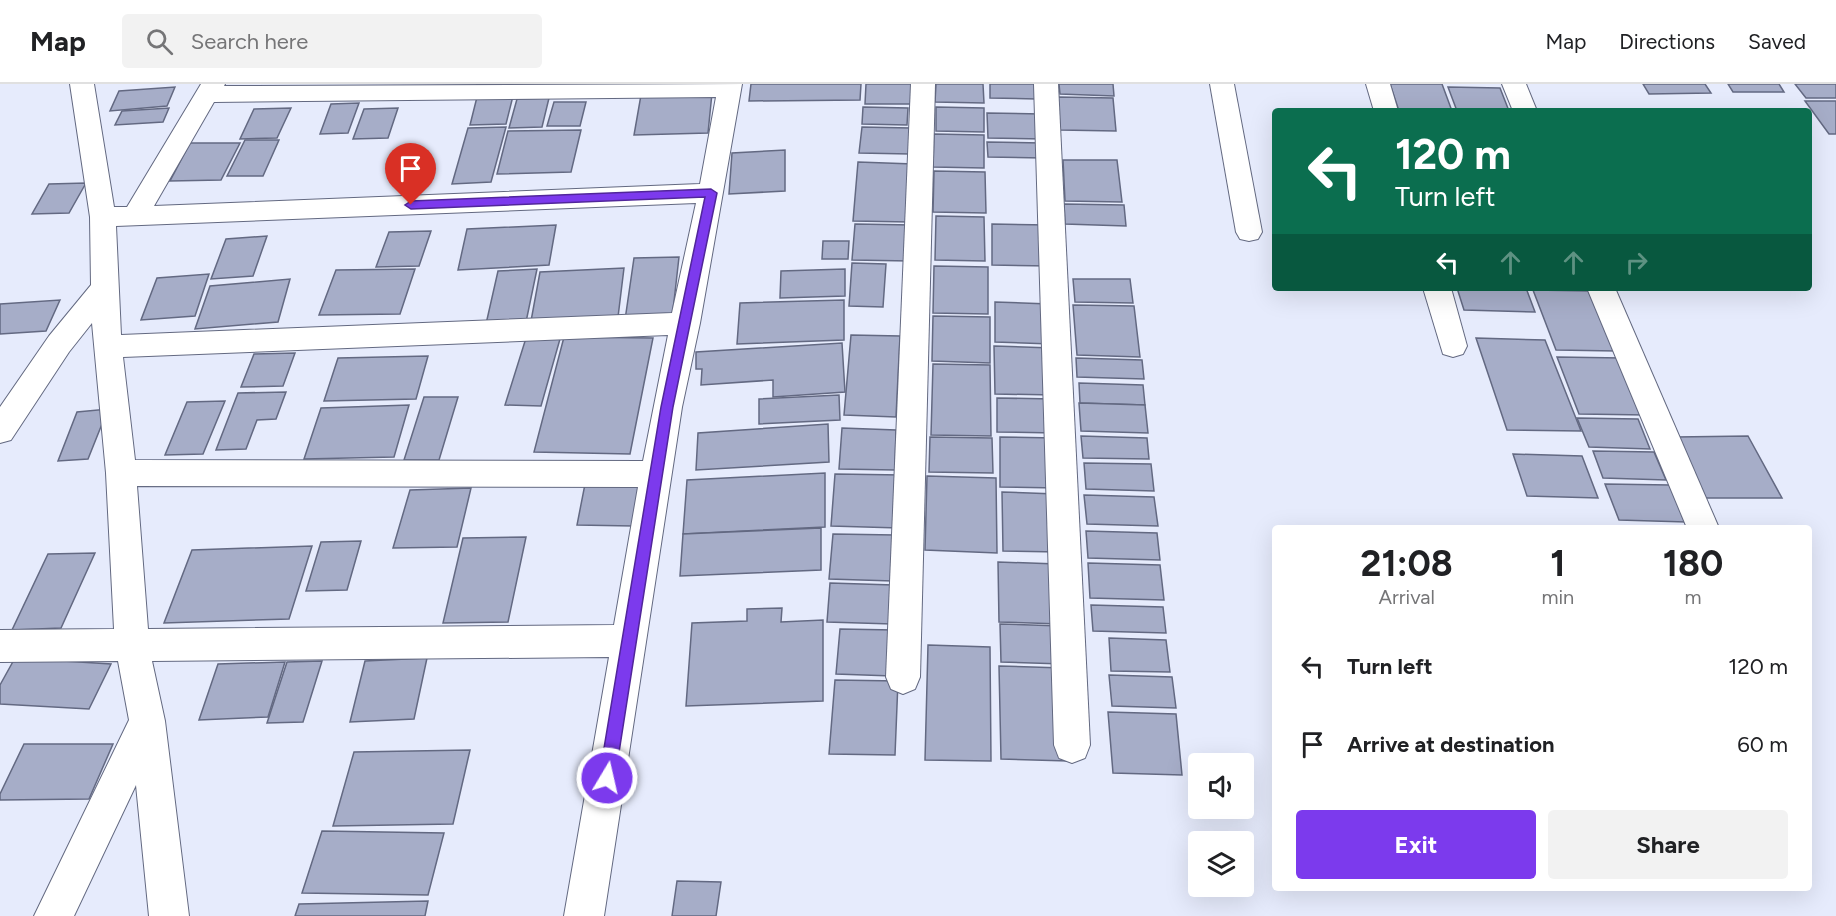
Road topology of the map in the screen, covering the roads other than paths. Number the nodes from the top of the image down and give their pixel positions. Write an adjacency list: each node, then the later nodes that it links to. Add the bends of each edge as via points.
1 (82, 84): 12 (street)
2 (923, 84): 28 (street)
3 (1046, 84): 30 (street)
4 (1222, 84): 14 (street)
5 (1378, 84): 9 (street)
6 (1514, 84): 10 (street)
7 (729, 86): 8 (street); 11 (street)
8 (210, 89): 13 (street)
9 (1385, 108)
10 (1524, 108)
11 (711, 193): 13 (street); 18 (street)
12 (103, 217): 13 (street); 15 (street)
13 (134, 217)
14 (1249, 232)
15 (105, 288): 20 (street); 21 (street, via 53,352)
16 (1438, 291): 19 (street)
17 (1602, 291): 24 (street)
18 (686, 323): 20 (street); 23 (street)
19 (1453, 346)
20 (107, 347): 22 (street)
21 (0, 431)
22 (121, 473): 23 (street); 27 (street)
23 (656, 474): 25 (street)
24 (1702, 525)
25 (630, 641): 27 (street); 33 (street)
26 (0, 646): 27 (street)
27 (132, 646): 29 (street)
28 (903, 677)
29 (147, 722): 31 (street); 32 (street)
30 (1072, 745)
31 (54, 916)
32 (169, 916)
33 (584, 916)

